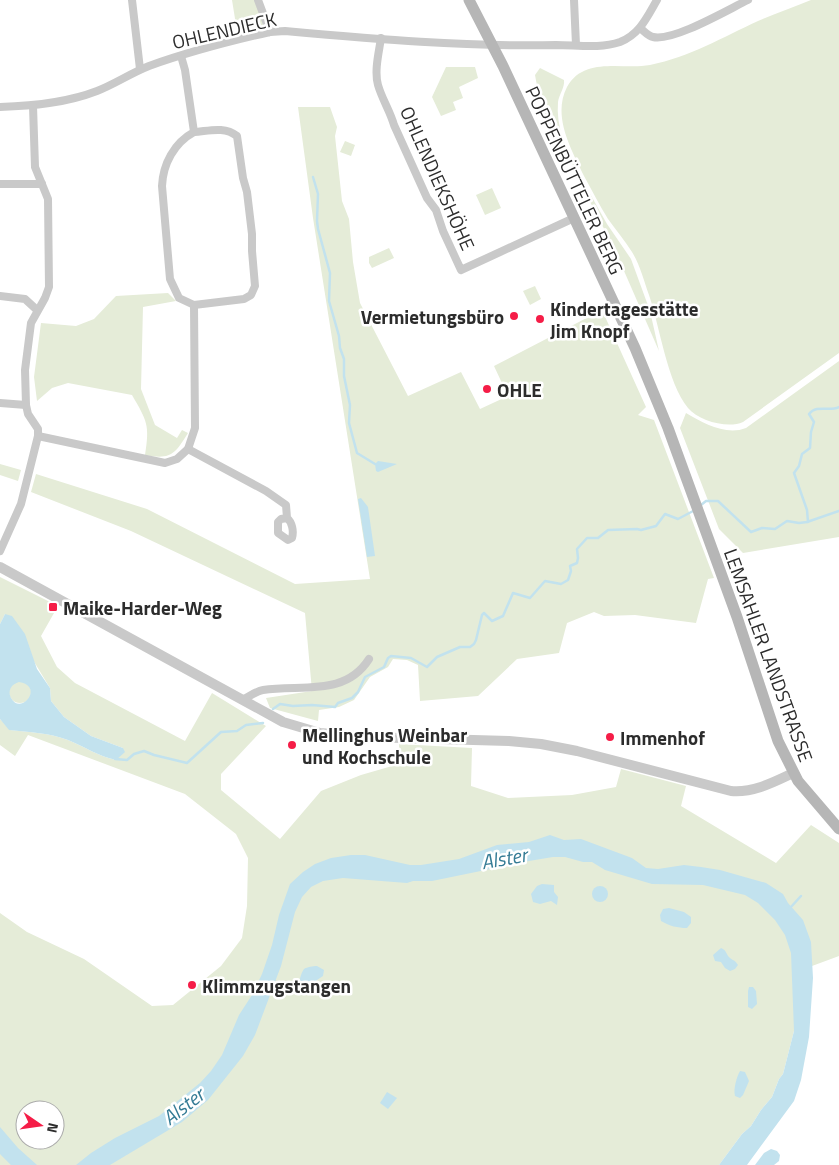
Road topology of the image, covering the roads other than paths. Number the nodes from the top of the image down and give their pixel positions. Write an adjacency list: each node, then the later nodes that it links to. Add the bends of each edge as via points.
1 (132, 0): 13 (street)
2 (258, 0): 8 (street)
3 (469, 0): 10 (main road, POPPENBÜTTELER BERG)
4 (574, 0): 11 (street)
5 (657, 0): 7 (street)
6 (748, 0): 7 (street, via 682,32 663,37 654,37)
7 (640, 28): 11 (street, OHLENDIECK, via 631,37 610,45)
8 (270, 32): 9 (street, OHLENDIECK); 12 (street, OHLENDIECK)
9 (381, 38): 10 (street, OHLENDIECK); 19 (street, OHLENDIEKSHÖHE, via 378,85 461,270)
10 (493, 45): 11 (street, OHLENDIECK); 19 (main road, POPPENBÜTTELER BERG)
11 (576, 45)
12 (181, 56): 13 (street, OHLENDIECK); 16 (street)
13 (140, 69): 14 (street, OHLENDIECK, via 85,96)
14 (32, 106): 15 (street, OHLENDIECK); 18 (street, via 35,168)
15 (0, 107)
16 (194, 132): 21 (street, via 166,162 162,173 170,279 179,298); 21 (street, via 222,130 237,136 247,192 255,286 244,299)
17 (0, 184): 18 (street)
18 (42, 184): 22 (street, via 48,199 50,280 48,292)
19 (574, 218): 28 (main road, POPPENBÜTTELER BERG, via 636,348)
20 (0, 296): 22 (street, via 25,299)
21 (194, 305): 26 (street, via 195,428)
22 (37, 310): 24 (street, via 30,323)
23 (0, 403): 24 (street)
24 (26, 405): 25 (street, via 38,429)
25 (38, 436): 26 (street, via 165,463); 29 (street, via 21,504)
26 (188, 450): 27 (street, via 266,490 286,505)
27 (287, 518)
28 (708, 537): 33 (main road, LEMSAHLER LANDSTRASSE, via 772,724)
29 (0, 551)
30 (0, 567): 32 (street)
31 (369, 659): 32 (street, via 354,677 340,683 261,690)
32 (242, 700): 33 (street, via 283,722 320,732 366,737 527,742 570,749 738,792 755,789)
33 (793, 773): 34 (main road, LEMSAHLER LANDSTRASSE)
34 (839, 829)

